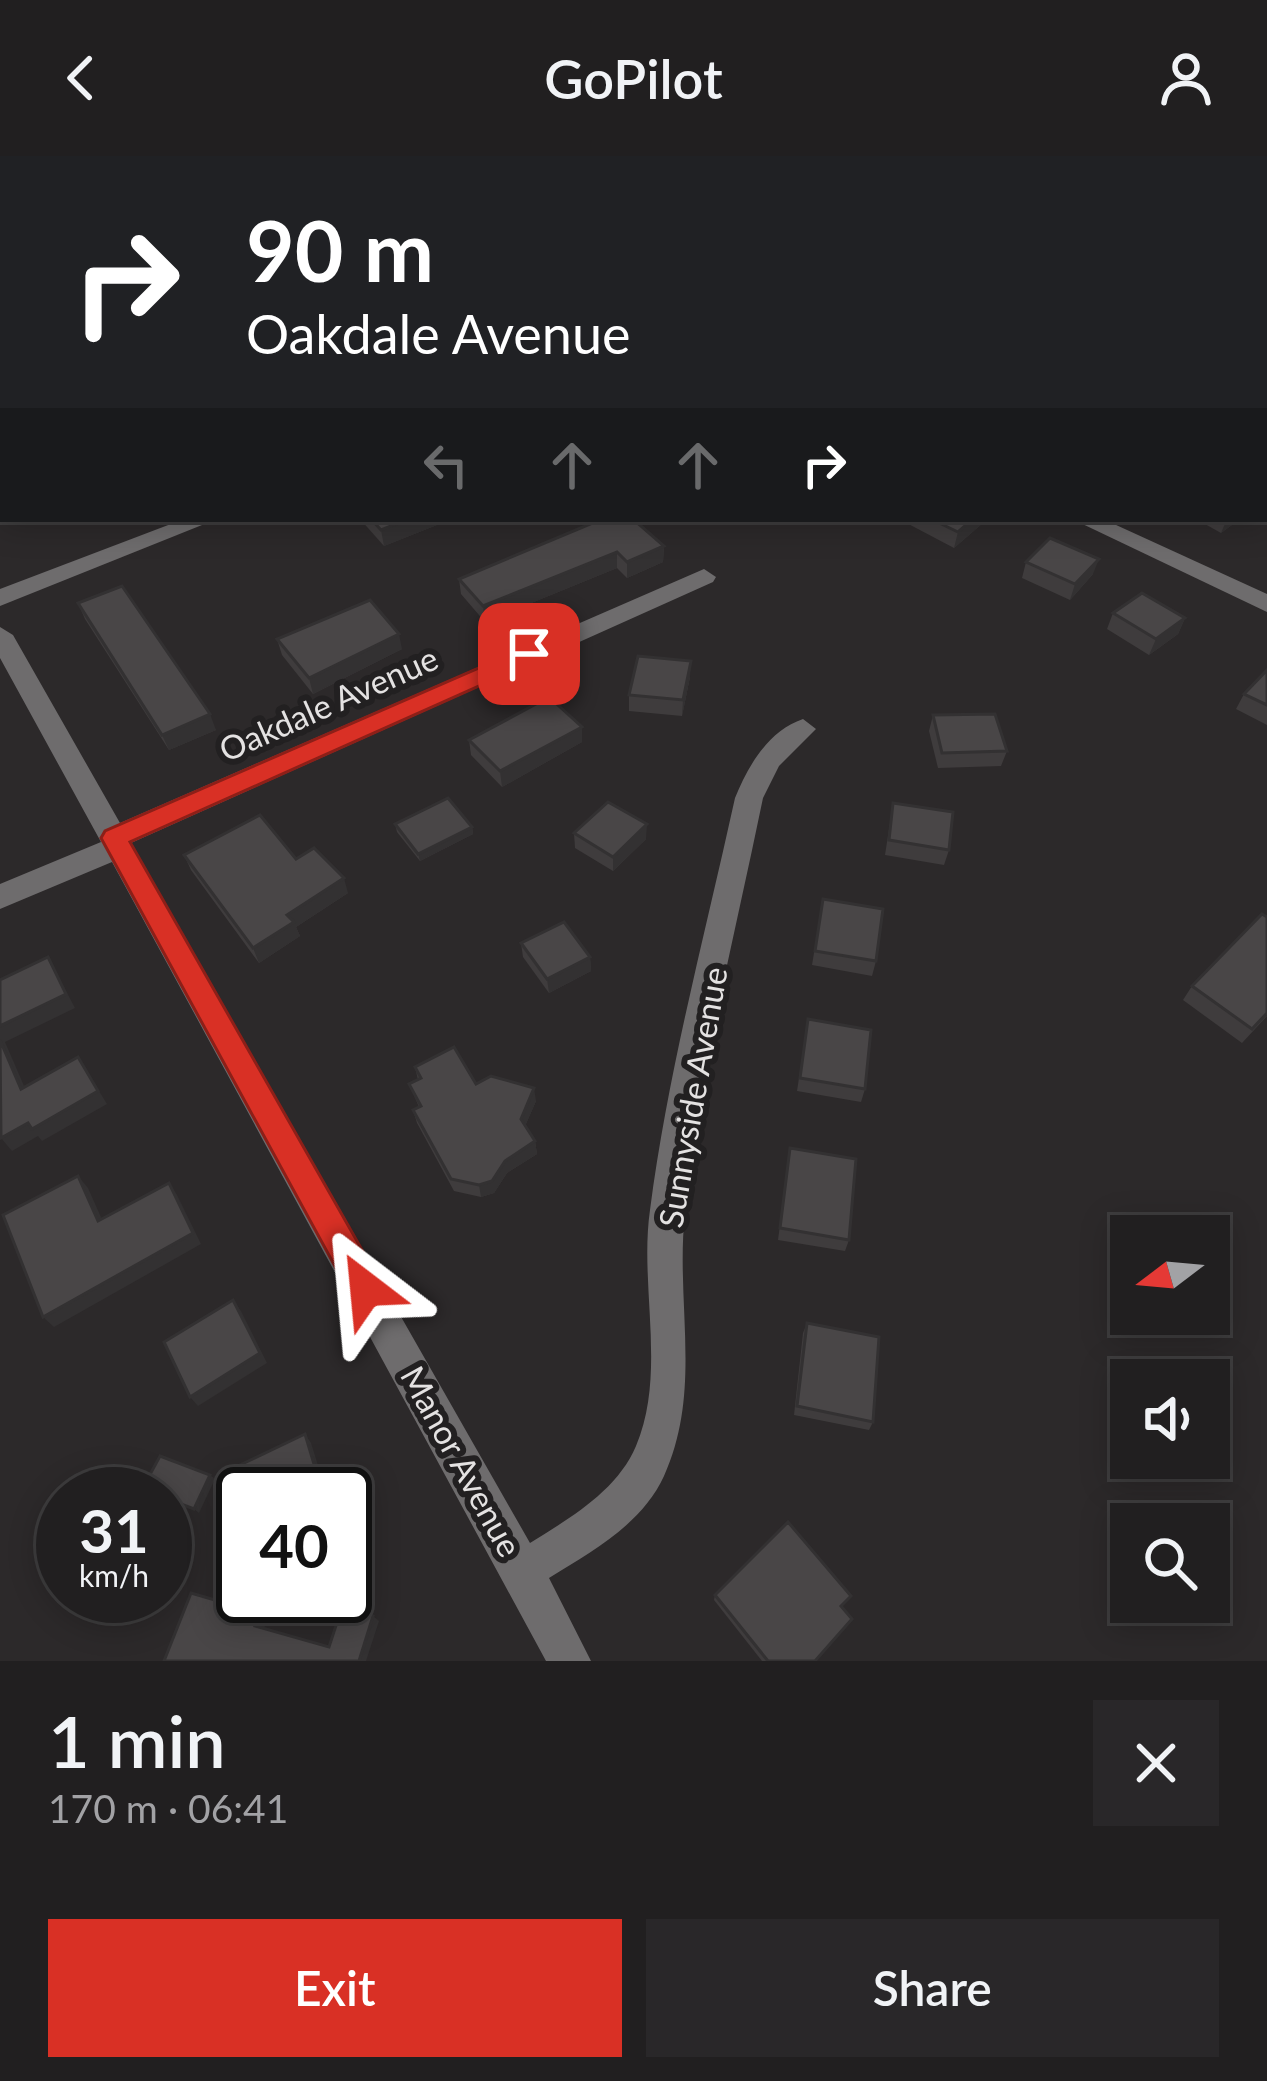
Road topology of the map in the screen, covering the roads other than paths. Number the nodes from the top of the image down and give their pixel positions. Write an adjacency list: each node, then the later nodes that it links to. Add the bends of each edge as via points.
1 (197, 522): 4 (street)
2 (1090, 522): 5 (street)
3 (704, 577): 8 (street, Oakdale Avenue)
4 (0, 598)
5 (1267, 604)
6 (0, 634): 8 (street, Manor Avenue)
7 (802, 729): 10 (street, Sunnyside Avenue, via 759,770 739,844 666,1216 671,1368 664,1419 648,1465 623,1502)
8 (116, 842): 9 (street, Oakdale Avenue); 10 (street, Manor Avenue)
9 (0, 897)
10 (524, 1570): 11 (street, Manor Avenue)
11 (568, 1661)

